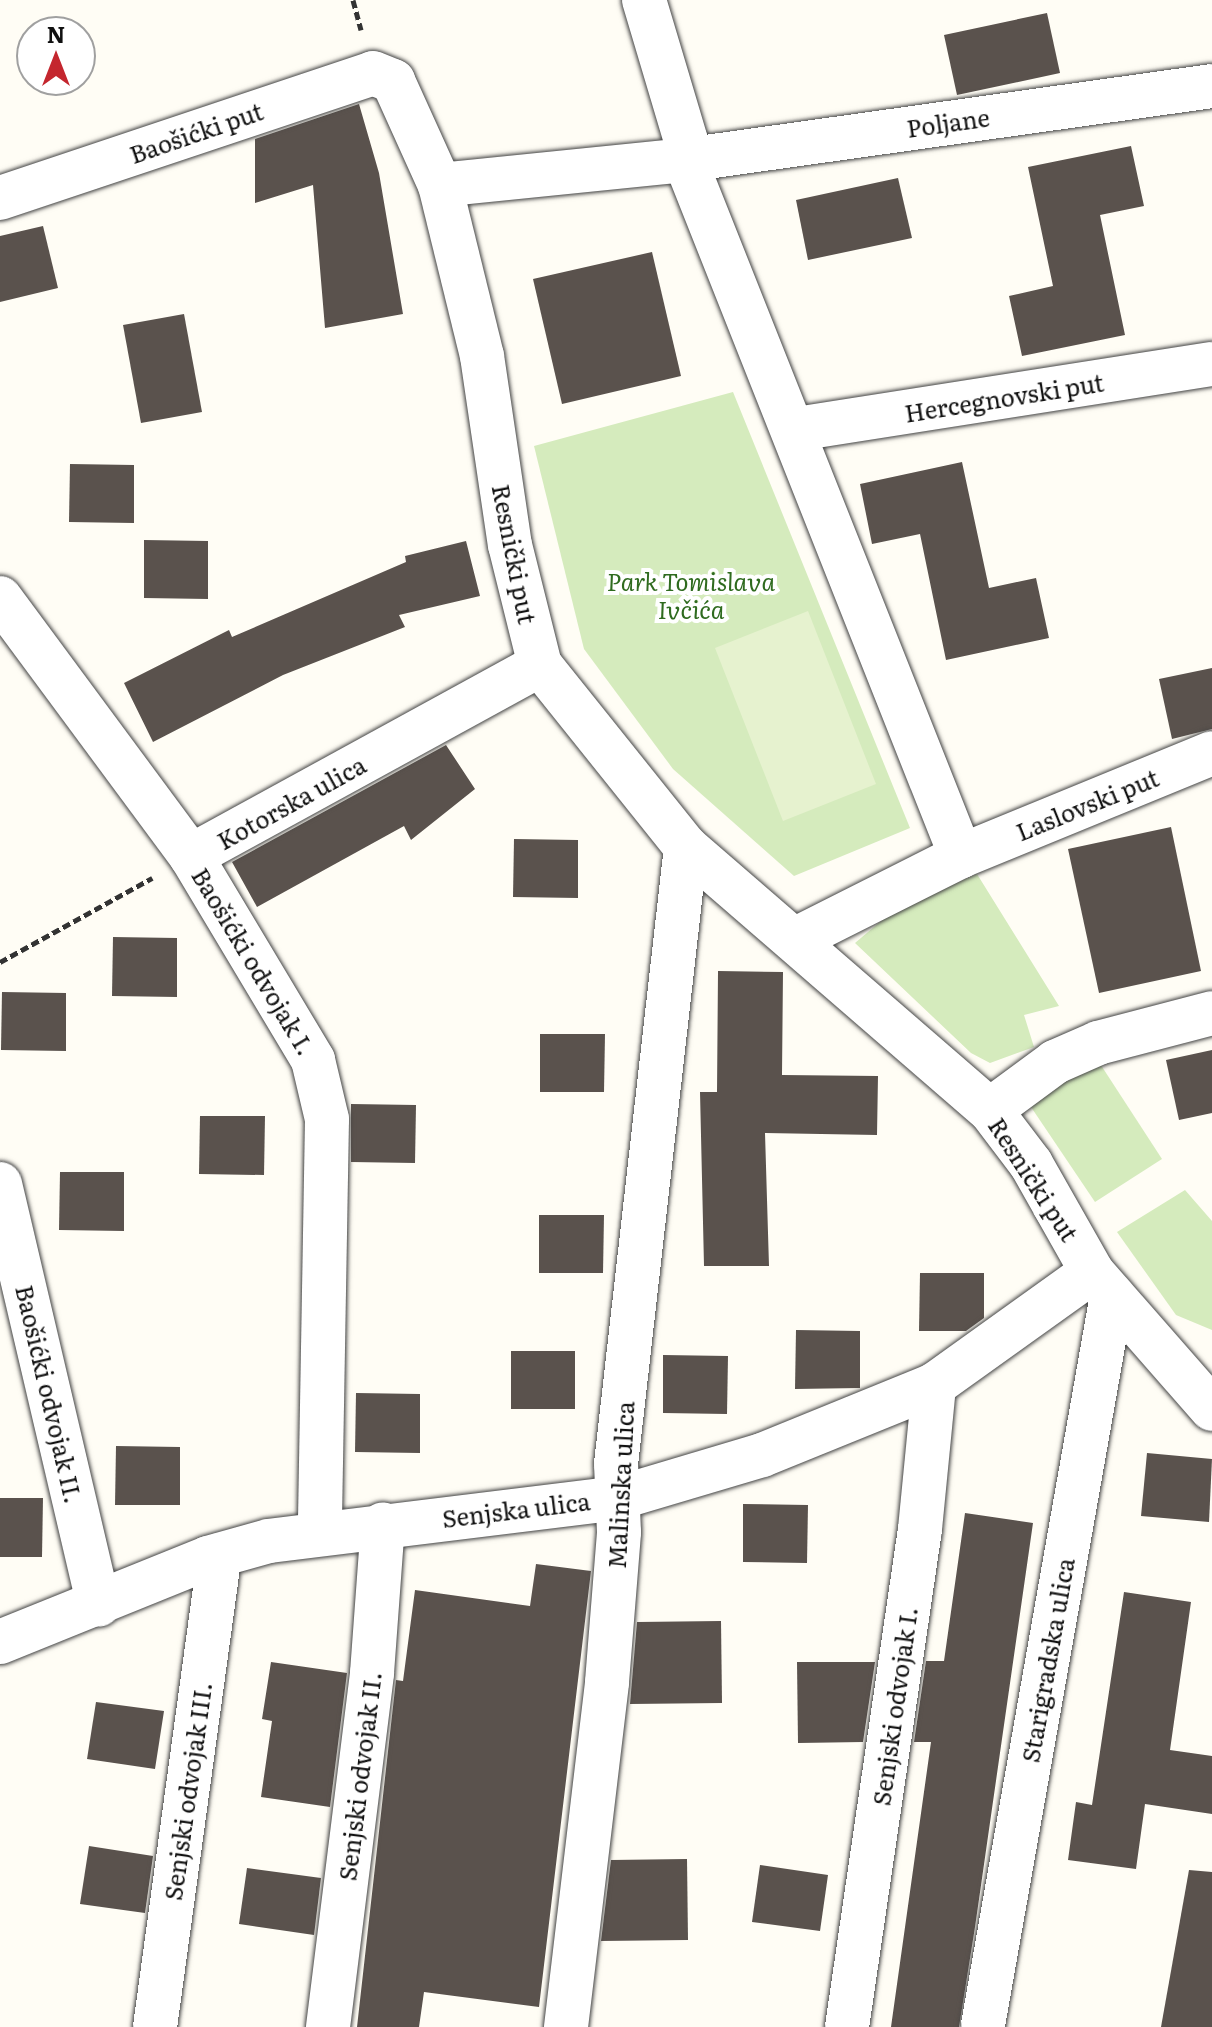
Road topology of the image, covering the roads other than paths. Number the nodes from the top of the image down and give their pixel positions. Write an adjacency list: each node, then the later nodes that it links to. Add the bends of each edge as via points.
1 (644, 0): 4 (street, via 686,141)
2 (393, 81): 5 (street, Resnički put); 6 (street, Baošićki put, via 373,73)
3 (1212, 86): 4 (street, Poljane)
4 (685, 160): 5 (street, Poljane); 8 (street)
5 (440, 185): 10 (street, Resnički put, via 482,356 510,545)
6 (0, 198)
7 (1212, 364): 8 (street, Hercegnovski put)
8 (796, 429): 14 (street)
9 (0, 598): 13 (street, Baošićki odvojak I.)
10 (540, 665): 12 (street, Resnički put); 13 (street, Kotorska ulica)
11 (1212, 753): 14 (street, Laslovski put)
12 (686, 847): 15 (street, Resnički put); 22 (street, Malinska ulica, via 618,1449)
13 (191, 856): 24 (street, Baošićki odvojak I., via 313,1060 323,1090)
14 (961, 856): 15 (street)
15 (796, 939): 17 (street, Resnički put)
16 (1212, 1013): 17 (street, via 1098,1043 1055,1062)
17 (990, 1110): 19 (street, Resnički put, via 1038,1175)
18 (0, 1184): 26 (street, Baošićki odvojak II.)
19 (1102, 1283): 20 (street, Senjska ulica); 21 (street, Resnički put); 28 (street, Starigradska ulica)
20 (934, 1385): 22 (street, Senjska ulica, via 762,1455); 32 (street, Senjski odvojak I., via 920,1529)
21 (1212, 1409)
22 (618, 1498): 23 (street, Senjska ulica); 31 (street, Malinska ulica, via 607,1682)
23 (383, 1524): 24 (street, Senjska ulica); 30 (street, Senjski odvojak II., via 372,1673)
24 (320, 1531): 25 (street, Senjska ulica)
25 (220, 1555): 26 (street, Senjska ulica); 29 (street, Senjski odvojak III.)
26 (99, 1605): 27 (street, Senjska ulica)
27 (0, 1642)
28 (983, 2025)
29 (155, 2027)
30 (328, 2027)
31 (566, 2027)
32 (847, 2027)

